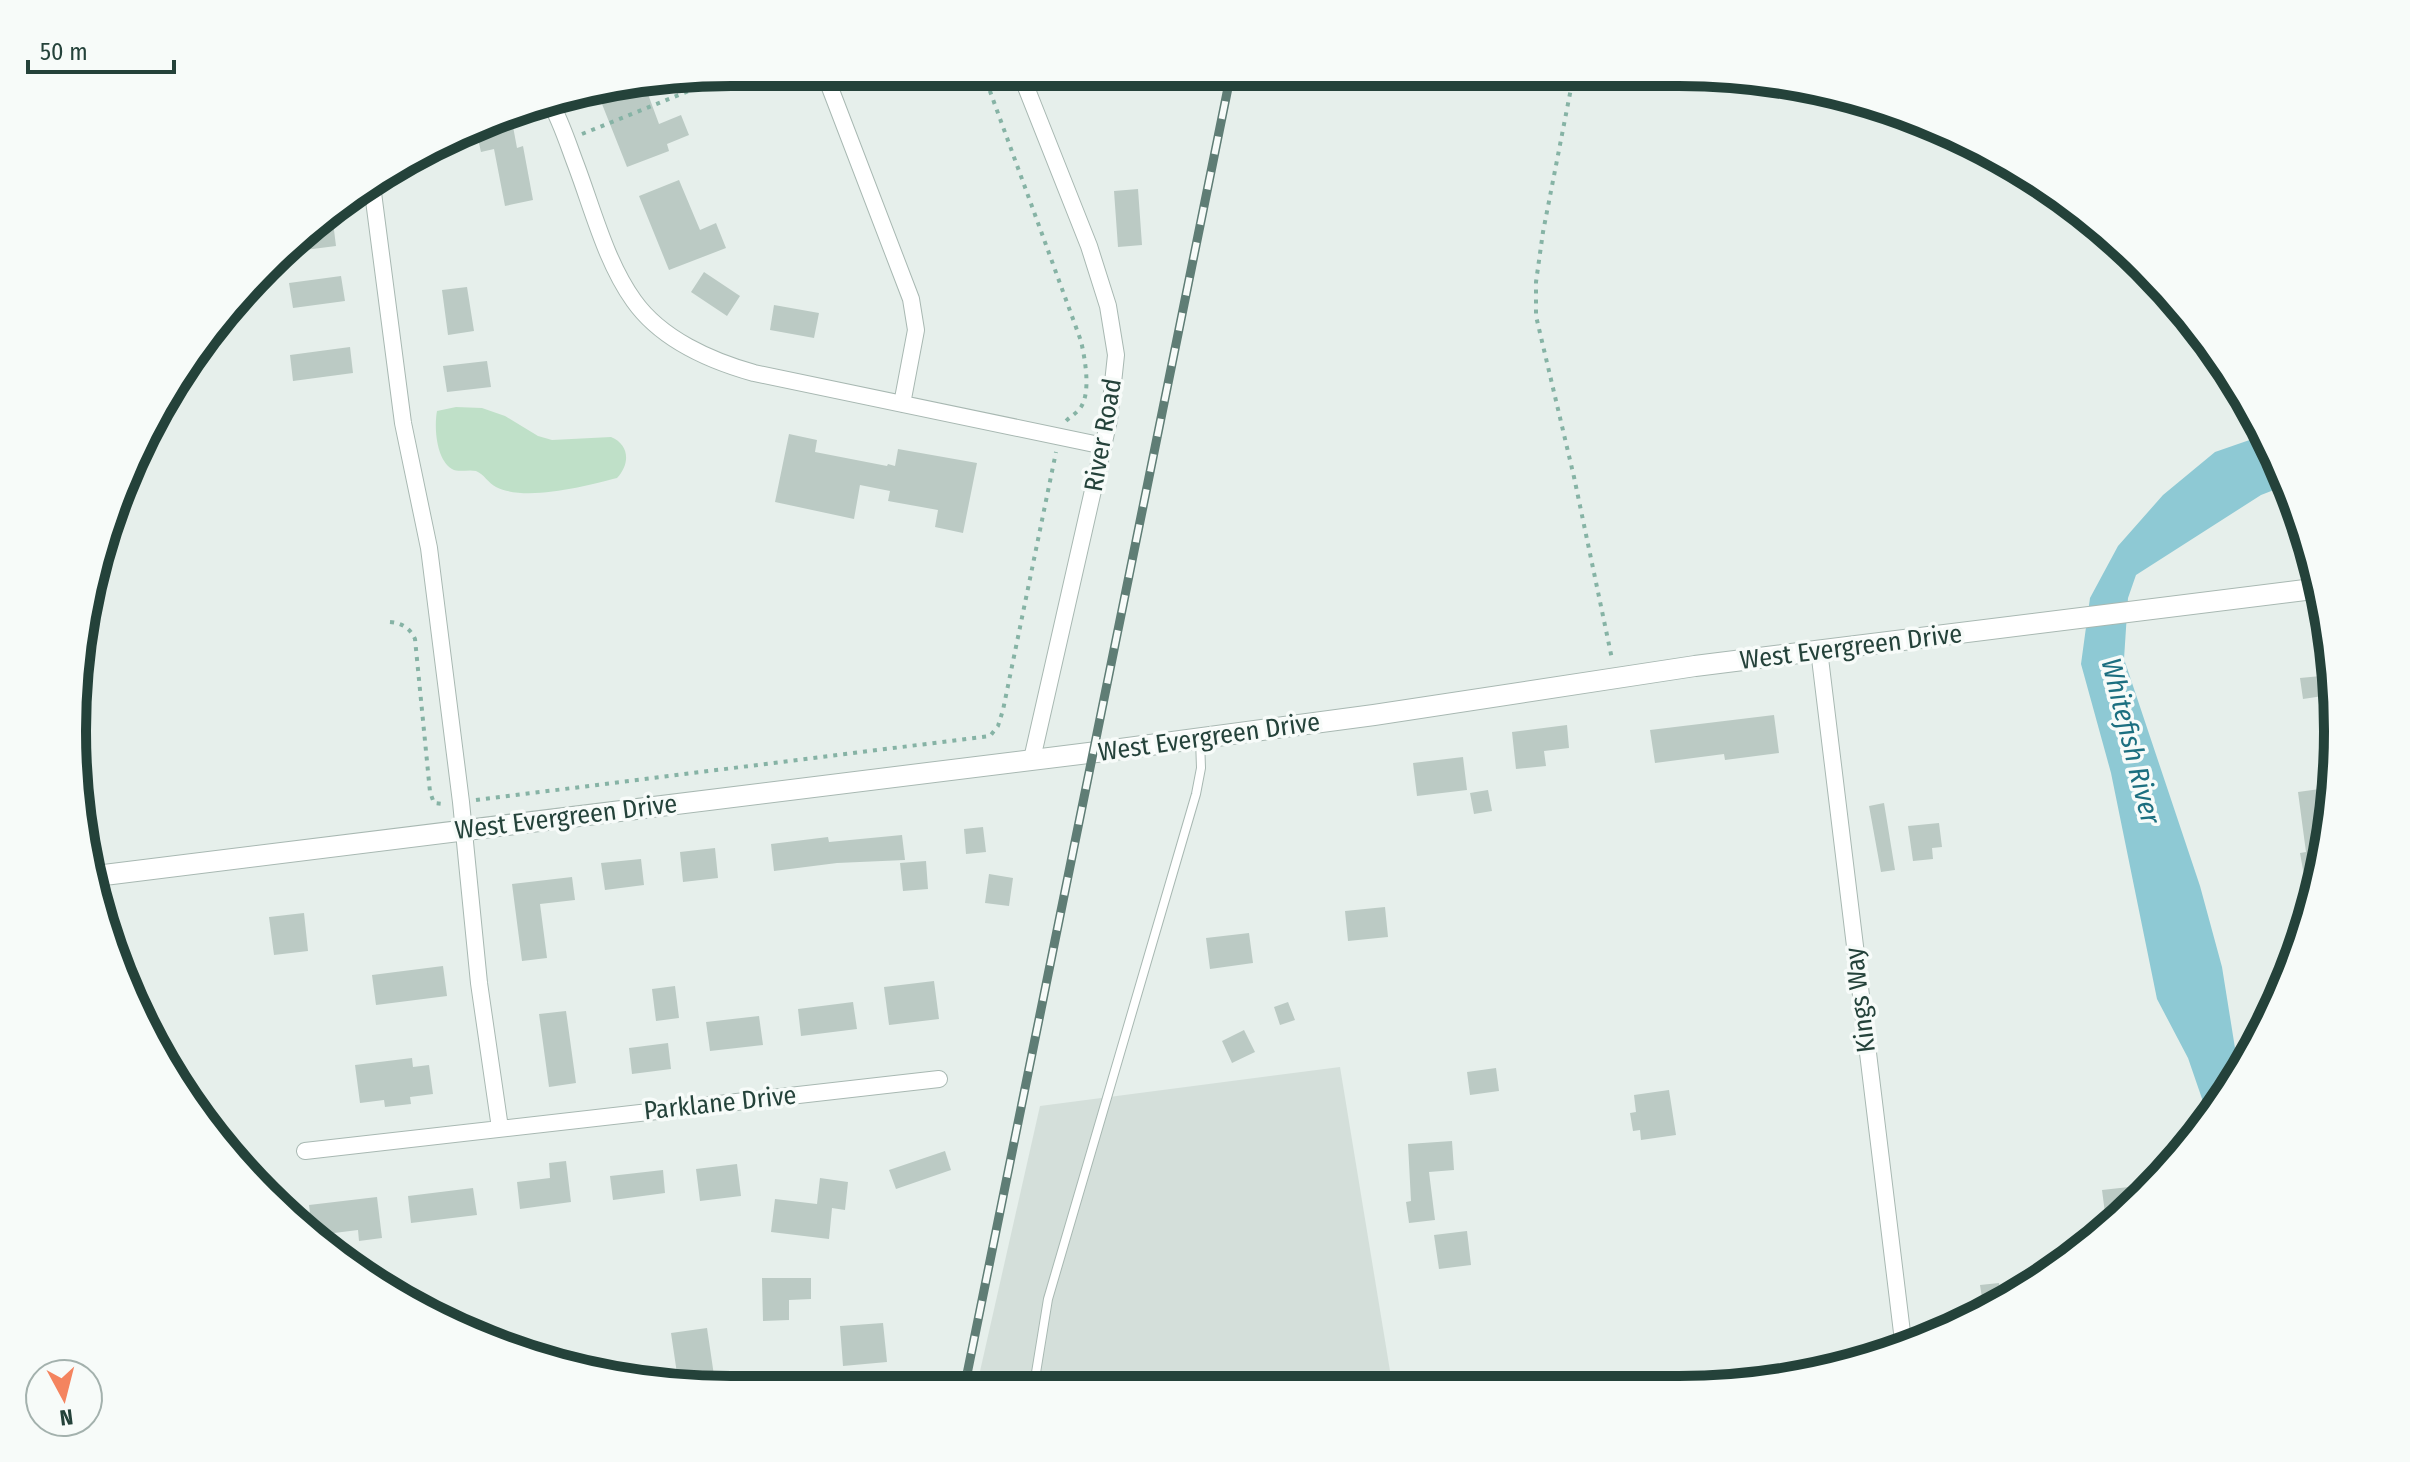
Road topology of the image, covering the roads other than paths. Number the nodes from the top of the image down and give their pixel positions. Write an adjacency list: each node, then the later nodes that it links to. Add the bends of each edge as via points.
1 (829, 86): 5 (street, via 911,299 915,344)
2 (1026, 86): 6 (street, River Road, via 1108,306 1116,355)
3 (554, 111): 5 (street, via 625,287 649,319 734,368)
4 (373, 195): 11 (street, via 403,423 429,548)
5 (902, 404): 6 (street)
6 (1104, 446): 10 (street, River Road)
7 (2308, 590): 8 (street, West Evergreen Drive)
8 (1819, 650): 9 (street, West Evergreen Drive); 16 (street, Kings Way)
9 (1200, 738): 10 (street, West Evergreen Drive); 17 (lane, via 1196,794 1048,1299)
10 (1032, 759): 11 (street, West Evergreen Drive)
11 (464, 830): 12 (street, West Evergreen Drive); 14 (street)
12 (102, 875)
13 (939, 1079): 14 (street, Parklane Drive)
14 (500, 1128): 15 (street, Parklane Drive)
15 (305, 1151)
16 (1902, 1336)
17 (1035, 1376)

